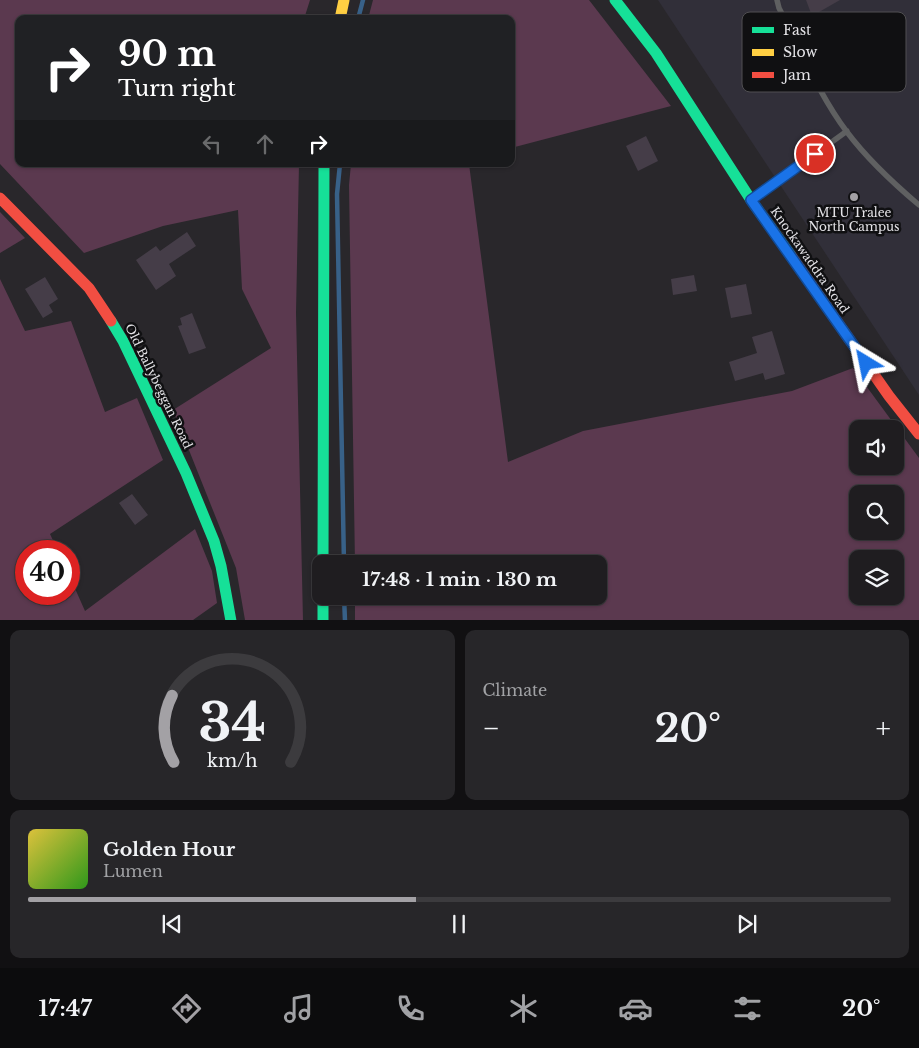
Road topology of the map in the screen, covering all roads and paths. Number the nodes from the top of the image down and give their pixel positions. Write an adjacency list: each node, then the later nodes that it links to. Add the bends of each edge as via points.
1 (344, 0): 5 (street)
2 (615, 0): 10 (street, Knockawaddra Road, via 656,53)
3 (777, 0): 4 (lane)
4 (781, 12)
5 (341, 15)
6 (822, 92): 7 (lane)
7 (847, 131): 10 (lane); 11 (lane, via 886,177)
8 (324, 167): 13 (street)
9 (0, 198): 15 (street, Old Ballybeggan Road, via 89,288 123,341 214,541)
10 (751, 200): 12 (street, Knockawaddra Road)
11 (919, 205)
12 (919, 434)
13 (323, 555)
14 (323, 605): 16 (street)
15 (230, 620)
16 (323, 620)

